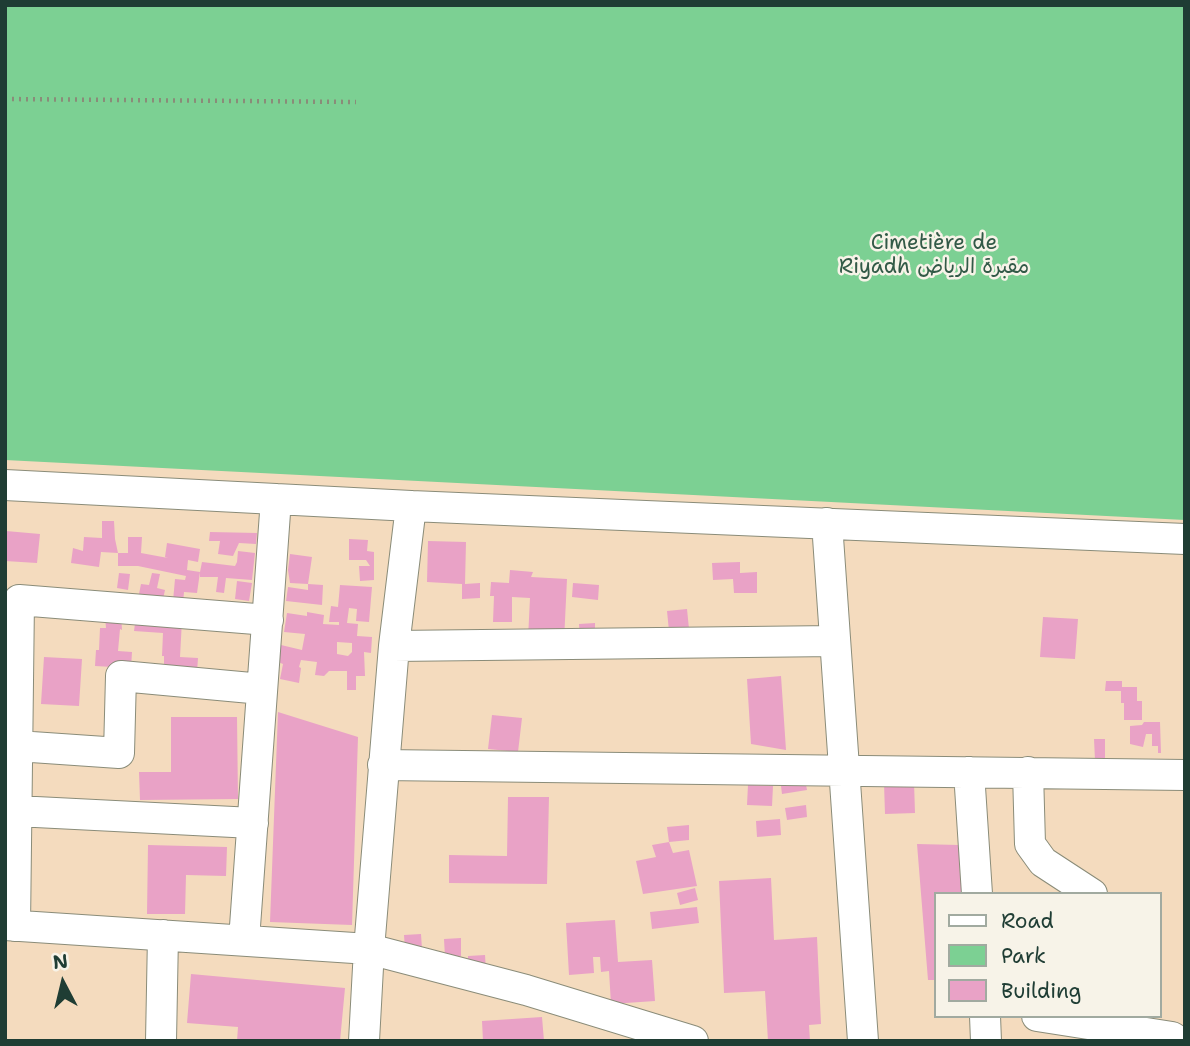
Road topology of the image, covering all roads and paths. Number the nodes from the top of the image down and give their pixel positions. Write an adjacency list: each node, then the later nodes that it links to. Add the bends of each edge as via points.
1 (5, 99): 2 (path)
2 (356, 102)
3 (5, 485): 4 (street)
4 (276, 499): 5 (street); 8 (street)
5 (411, 506): 6 (street); 10 (street)
6 (827, 523): 7 (street); 9 (street)
7 (1185, 538)
8 (268, 620): 11 (street); 12 (street, via 19,600)
9 (835, 641): 10 (street); 14 (street)
10 (394, 646): 13 (street)
11 (262, 689): 12 (street, via 121,676 120,753); 19 (street)
12 (17, 746): 18 (street)
13 (383, 765): 14 (street); 25 (street)
14 (844, 770): 15 (street); 32 (street)
15 (969, 772): 16 (street); 20 (street)
16 (1028, 772): 17 (street); 21 (street, via 1030,844 1043,862)
17 (1185, 775)
18 (16, 811): 19 (street); 22 (street)
19 (253, 823): 24 (street)
20 (977, 892)
21 (1089, 892)
22 (10, 925): 23 (street)
23 (163, 935): 24 (street); 29 (street)
24 (244, 940): 25 (street)
25 (369, 949): 30 (street); 31 (street)
26 (985, 1018): 33 (street)
27 (1064, 1018): 28 (street)
28 (1117, 1022): 34 (street)
29 (161, 1041)
30 (364, 1041)
31 (693, 1041)
32 (863, 1041)
33 (986, 1041)
34 (1178, 1041)

